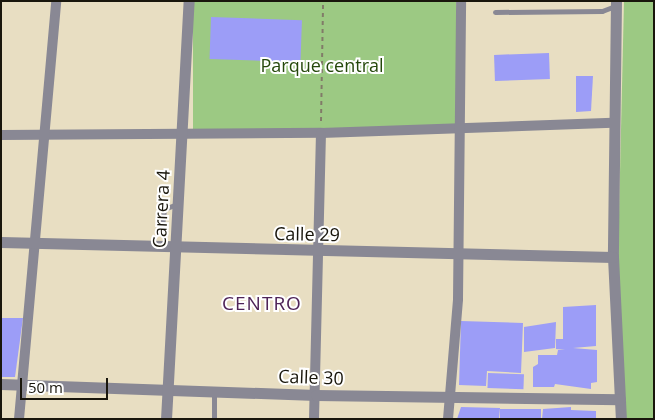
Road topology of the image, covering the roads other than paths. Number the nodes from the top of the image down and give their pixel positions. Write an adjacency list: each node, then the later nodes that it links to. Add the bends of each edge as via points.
1 (56, 1): 10 (street)
2 (189, 1): 11 (street, Carrera 4)
3 (461, 1): 7 (street)
4 (616, 4): 5 (lane, via 602,11); 6 (street)
5 (495, 12)
6 (613, 123): 7 (street); 19 (street)
7 (459, 128): 8 (street); 18 (street)
8 (321, 133): 11 (street); 17 (street)
9 (1, 135): 10 (street)
10 (44, 135): 11 (street); 15 (street)
11 (181, 135): 12 (street, Carrera 4)
12 (180, 204): 13 (lane, via 164,209); 16 (street, Carrera 4)
13 (162, 226)
14 (1, 242): 15 (street, Calle 29)
15 (35, 243): 16 (street, Calle 29); 21 (street)
16 (177, 249): 17 (street, Calle 29); 22 (street, Carrera 4)
17 (320, 252): 18 (street, Calle 29); 24 (street)
18 (459, 255): 19 (street, Calle 29); 25 (street)
19 (612, 257): 26 (street)
20 (1, 384): 21 (street, Calle 30)
21 (21, 384): 22 (street, Calle 30); 27 (street)
22 (168, 388): 23 (street, Calle 30); 28 (street, Carrera 4)
23 (214, 391): 24 (street, Calle 30); 29 (lane)
24 (316, 395): 25 (street, Calle 30); 30 (street)
25 (450, 397): 26 (street, Calle 30); 31 (street)
26 (620, 399): 32 (street)
27 (19, 419)
28 (166, 419)
29 (214, 419)
30 (314, 419)
31 (448, 419)
32 (621, 419)

